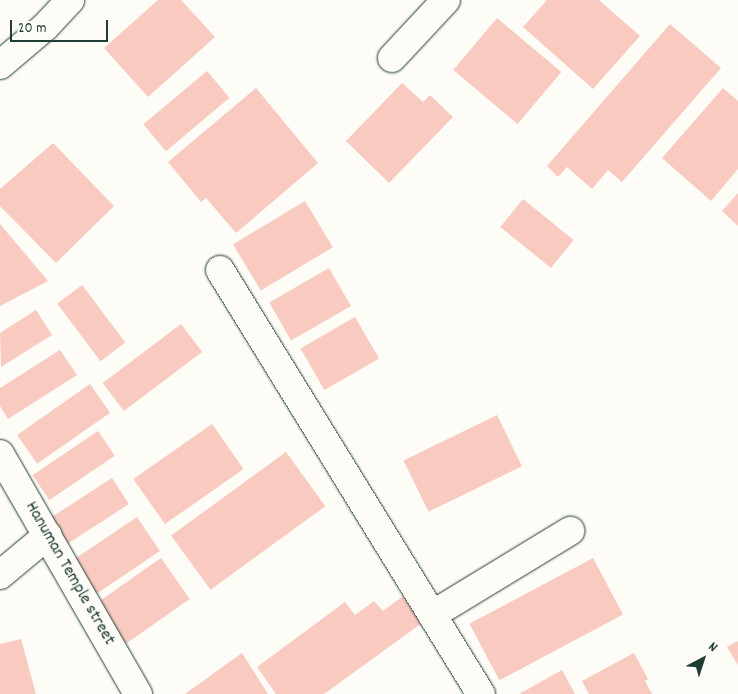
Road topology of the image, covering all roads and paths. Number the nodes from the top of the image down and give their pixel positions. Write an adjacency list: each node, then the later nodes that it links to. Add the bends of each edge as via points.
1 (70, 0): 4 (street, via 45,28)
2 (446, 0): 3 (street)
3 (392, 58)
4 (0, 65)
5 (220, 270): 10 (street)
6 (0, 454): 8 (street, Hanuman Temple street)
7 (570, 531): 10 (street)
8 (48, 536): 9 (street); 11 (street, Hanuman Temple street)
9 (0, 575)
10 (432, 615): 12 (street)
11 (138, 694)
12 (481, 694)

